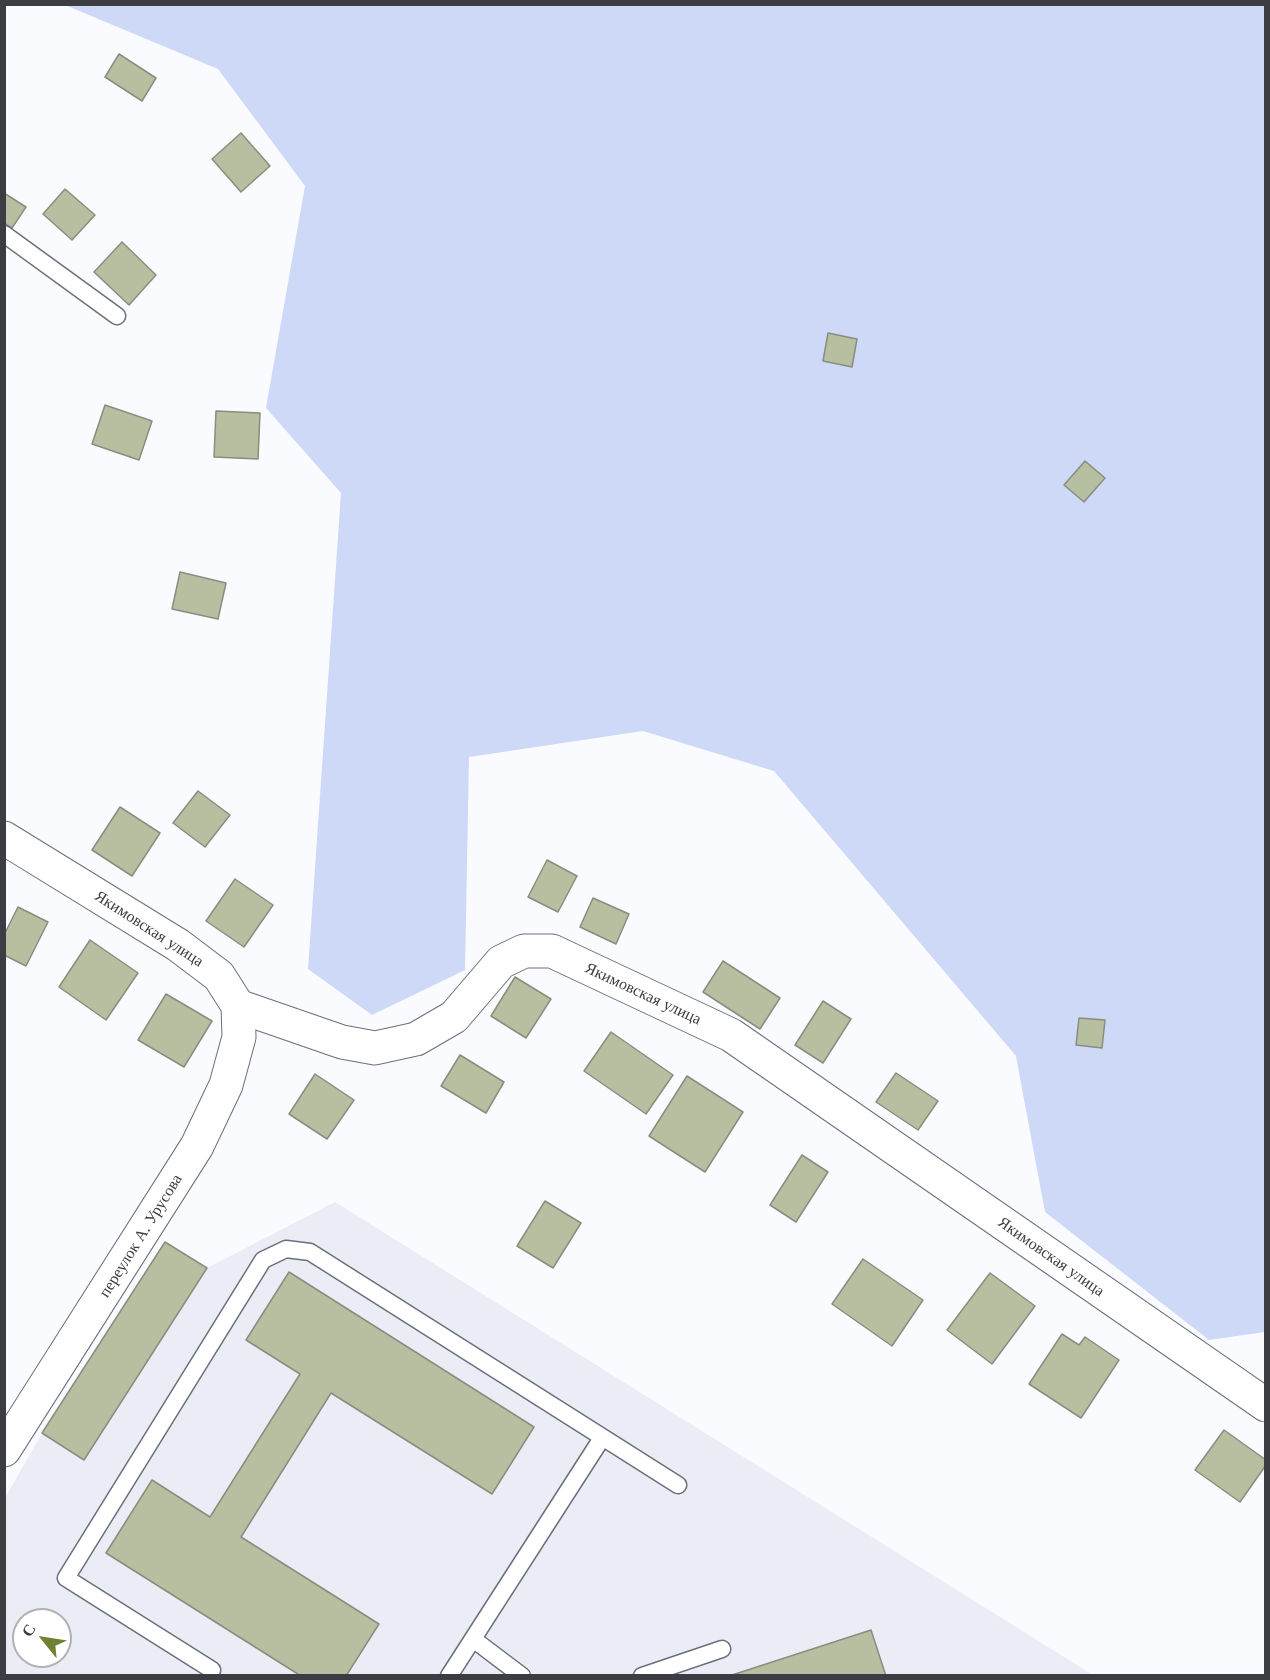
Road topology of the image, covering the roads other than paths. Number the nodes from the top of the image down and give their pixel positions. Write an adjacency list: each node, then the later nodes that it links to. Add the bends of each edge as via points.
1 (4, 234): 2 (lane)
2 (117, 316)
3 (4, 838): 4 (street, Якимовская улица, via 178,945 219,976)
4 (238, 1006): 5 (street, Якимовская улица, via 375,1048 416,1039 454,1017 501,962 524,951 552,951 731,1035); 7 (street, переулок А. Урусова, via 239,1037 226,1085 197,1146)
5 (1266, 1405)
6 (602, 1438): 8 (lane); 9 (lane); 11 (lane, via 310,1252 286,1249 263,1260 66,1578)
7 (4, 1450)
8 (678, 1485)
9 (473, 1639): 12 (lane); 13 (lane)
10 (722, 1648): 14 (lane)
11 (214, 1674)
12 (449, 1676)
13 (522, 1676)
14 (642, 1676)

